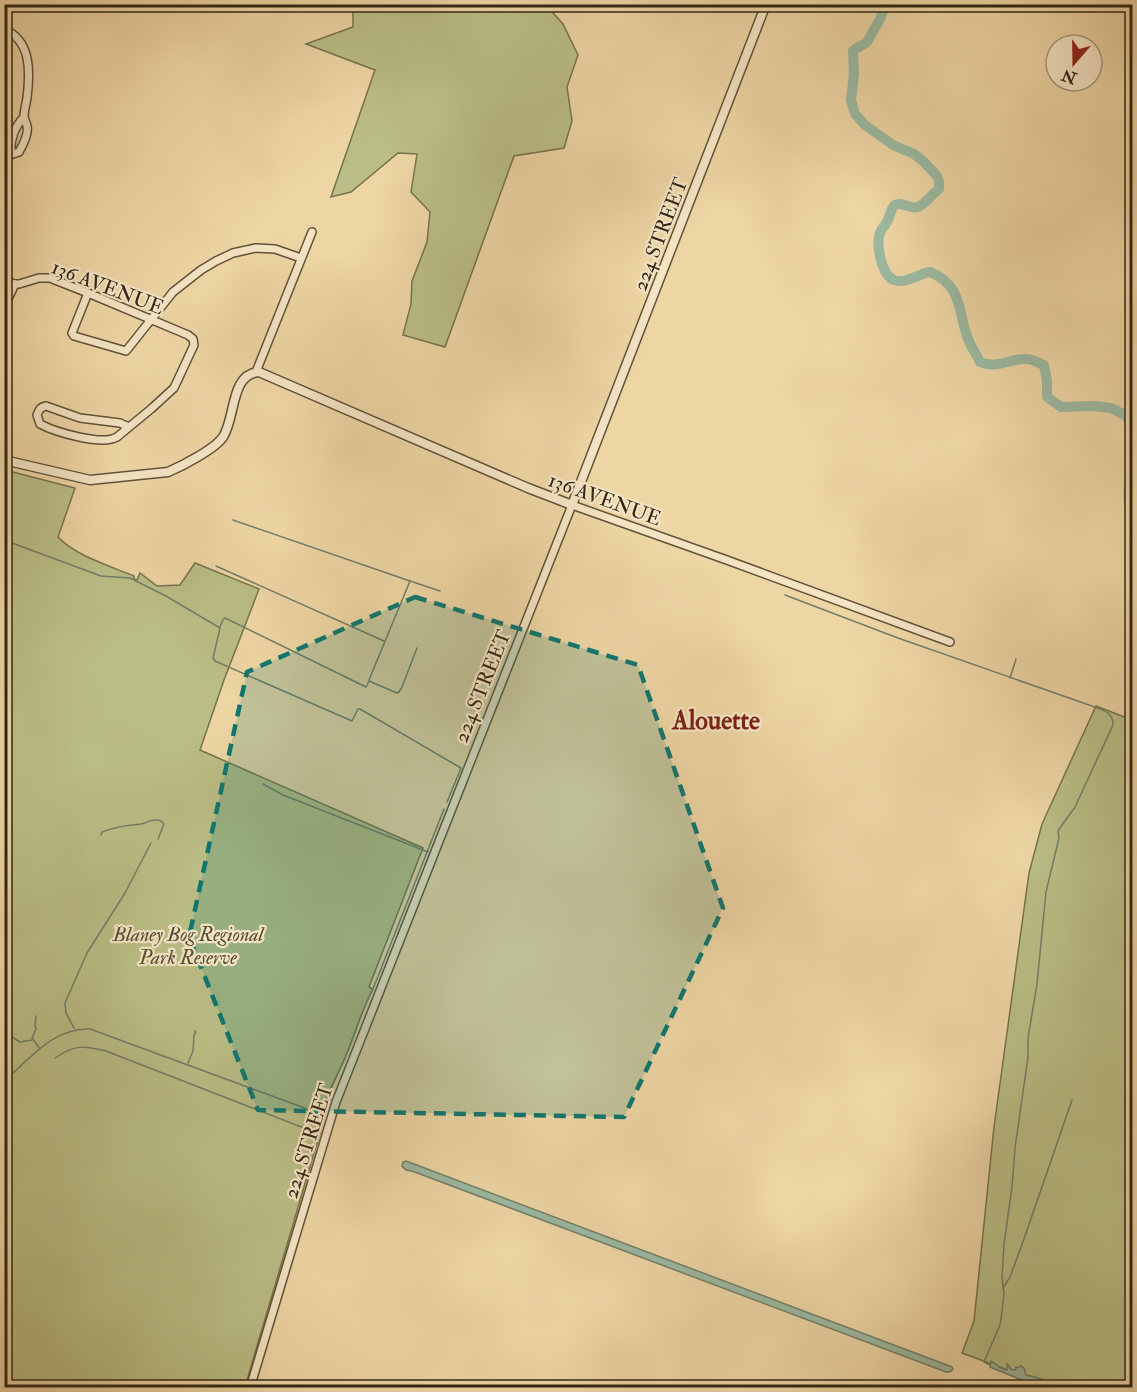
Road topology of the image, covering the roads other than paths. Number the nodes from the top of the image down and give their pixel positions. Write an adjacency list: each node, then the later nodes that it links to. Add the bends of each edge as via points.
1 (766, 4): 14 (street, 224 STREET)
2 (4, 29): 3 (street, via 21,41 26,51)
3 (24, 117): 3 (street, via 27,131 19,152 13,154 10,148)
4 (312, 232): 5 (street)
5 (302, 258): 10 (street, via 266,248 233,253 187,280); 11 (street)
6 (4, 278): 7 (street)
7 (15, 284): 8 (street, 136 AVENUE, via 44,277); 9 (street)
8 (88, 292): 10 (street, 136 AVENUE); 10 (street, via 74,336 126,351)
9 (4, 308)
10 (152, 321): 12 (street, 136 AVENUE, via 188,335 194,345 174,388)
11 (256, 372): 13 (street, via 240,383 230,423 219,442 168,471 90,480); 14 (street, 136 AVENUE)
12 (129, 427): 12 (street, via 112,440 80,437 40,424 37,415 46,406 80,418)
13 (4, 460)
14 (572, 505): 15 (street, 136 AVENUE); 16 (street, 224 STREET, via 336,1102)
15 (950, 642)
16 (250, 1388)

